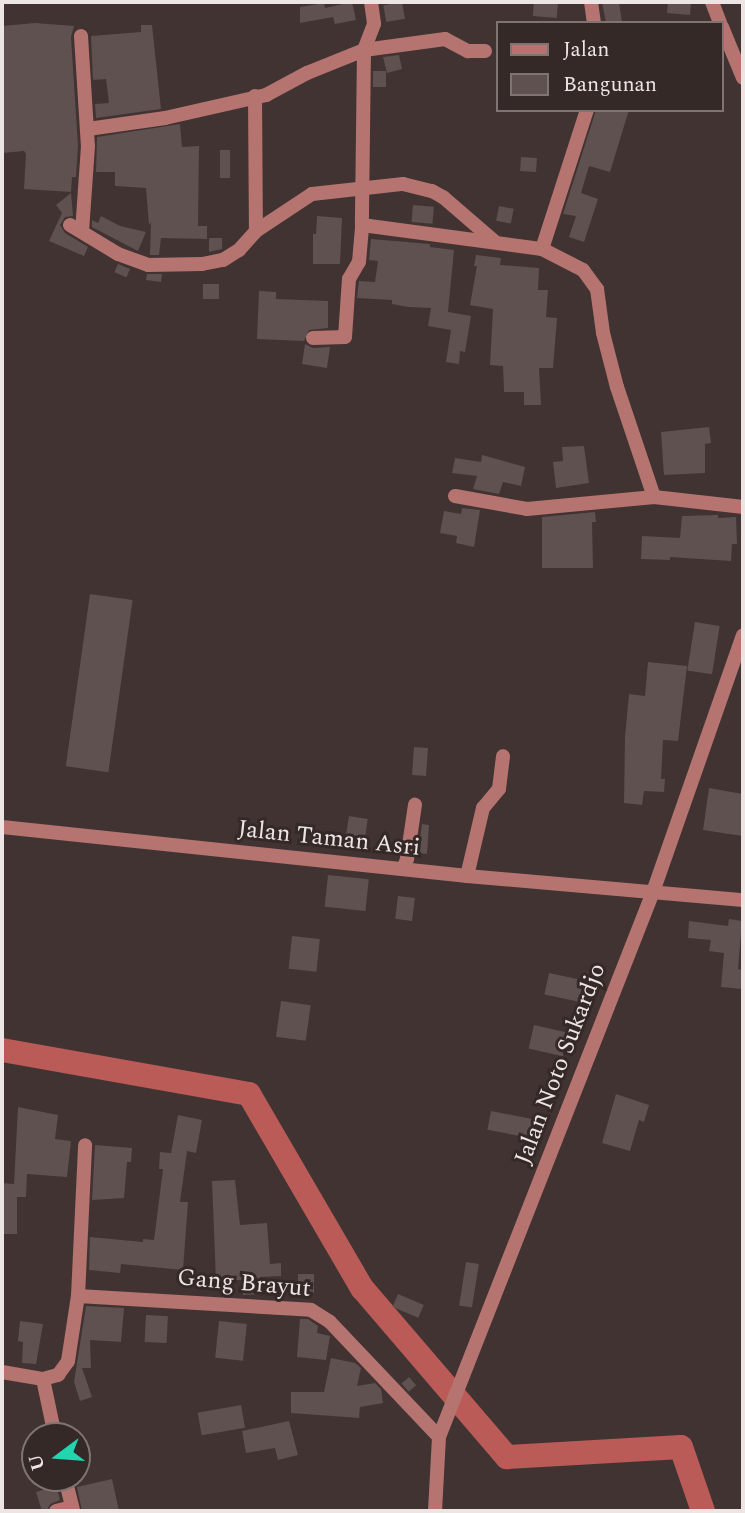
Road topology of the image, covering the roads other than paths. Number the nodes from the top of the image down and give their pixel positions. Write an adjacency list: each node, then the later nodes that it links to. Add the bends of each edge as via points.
1 (371, 2): 8 (street, via 374,24)
2 (591, 2): 4 (street)
3 (712, 2): 5 (street)
4 (594, 21)
5 (719, 21)
6 (724, 32): 10 (street)
7 (81, 36): 13 (street)
8 (364, 50): 9 (street, via 445,39 468,51); 11 (street, via 284,88); 14 (street)
9 (485, 51)
10 (743, 78)
11 (255, 96): 13 (street, via 165,118); 16 (street)
12 (586, 112): 18 (street)
13 (88, 129): 16 (street, via 76,228 118,254 161,266 223,260)
14 (360, 188): 15 (street); 16 (street, via 312,194); 17 (street, via 403,184 432,191)
15 (362, 225): 17 (street); 19 (street, via 359,262 349,279 347,332 340,339)
16 (256, 230)
17 (494, 242): 18 (street)
18 (542, 249): 21 (street, via 583,270 597,289 617,387)
19 (313, 338)
20 (455, 496): 21 (street, via 527,509)
21 (654, 497): 22 (street)
22 (743, 507)
23 (743, 635): 29 (street, Jalan Noto Sukardjo)
24 (503, 756): 28 (street, via 499,789 484,808)
25 (415, 805): 27 (street)
26 (2, 827): 27 (street, Jalan Taman Asri)
27 (402, 869): 28 (street, Jalan Taman Asri)
28 (467, 876): 29 (street, Jalan Taman Asri)
29 (653, 892): 30 (street, Jalan Taman Asri); 36 (street, Jalan Noto Sukardjo)
30 (743, 900)
31 (85, 1145): 32 (street)
32 (78, 1296): 34 (street, via 65,1369); 36 (street, Gang Brayut, via 311,1310 330,1322)
33 (2, 1371): 34 (street)
34 (43, 1379): 35 (street)
35 (52, 1422)
36 (439, 1437): 40 (street, Jalan Noto Sukardjo)
37 (69, 1492): 38 (street)
38 (73, 1509): 39 (street)
39 (56, 1511)
40 (435, 1511)

